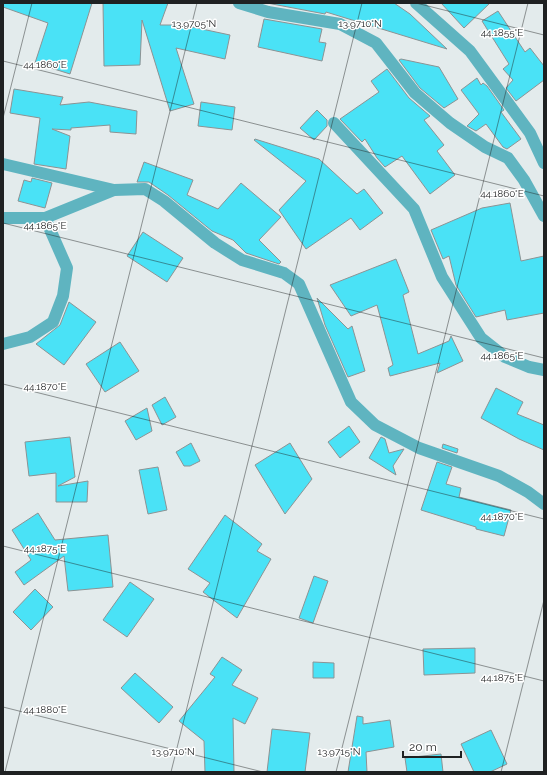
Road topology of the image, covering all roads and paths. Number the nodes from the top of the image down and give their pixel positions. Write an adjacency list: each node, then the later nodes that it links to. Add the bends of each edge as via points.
1 (239, 3): 7 (street, via 268,12 340,24 376,43 415,93 450,123 485,147 508,158)
2 (416, 3): 4 (street, via 470,51 530,133)
3 (334, 123): 11 (street, via 414,209 442,277 481,338 505,357)
4 (544, 163)
5 (3, 164): 6 (street)
6 (114, 190): 9 (street); 12 (street, via 145,189 164,201 215,243 242,260 284,273 299,284 351,402 375,425 419,448 499,476)
7 (544, 216)
8 (3, 218): 9 (street)
9 (45, 218): 10 (street, via 67,268 63,296 53,322 30,337)
10 (3, 344)
11 (544, 370)
12 (544, 504)

